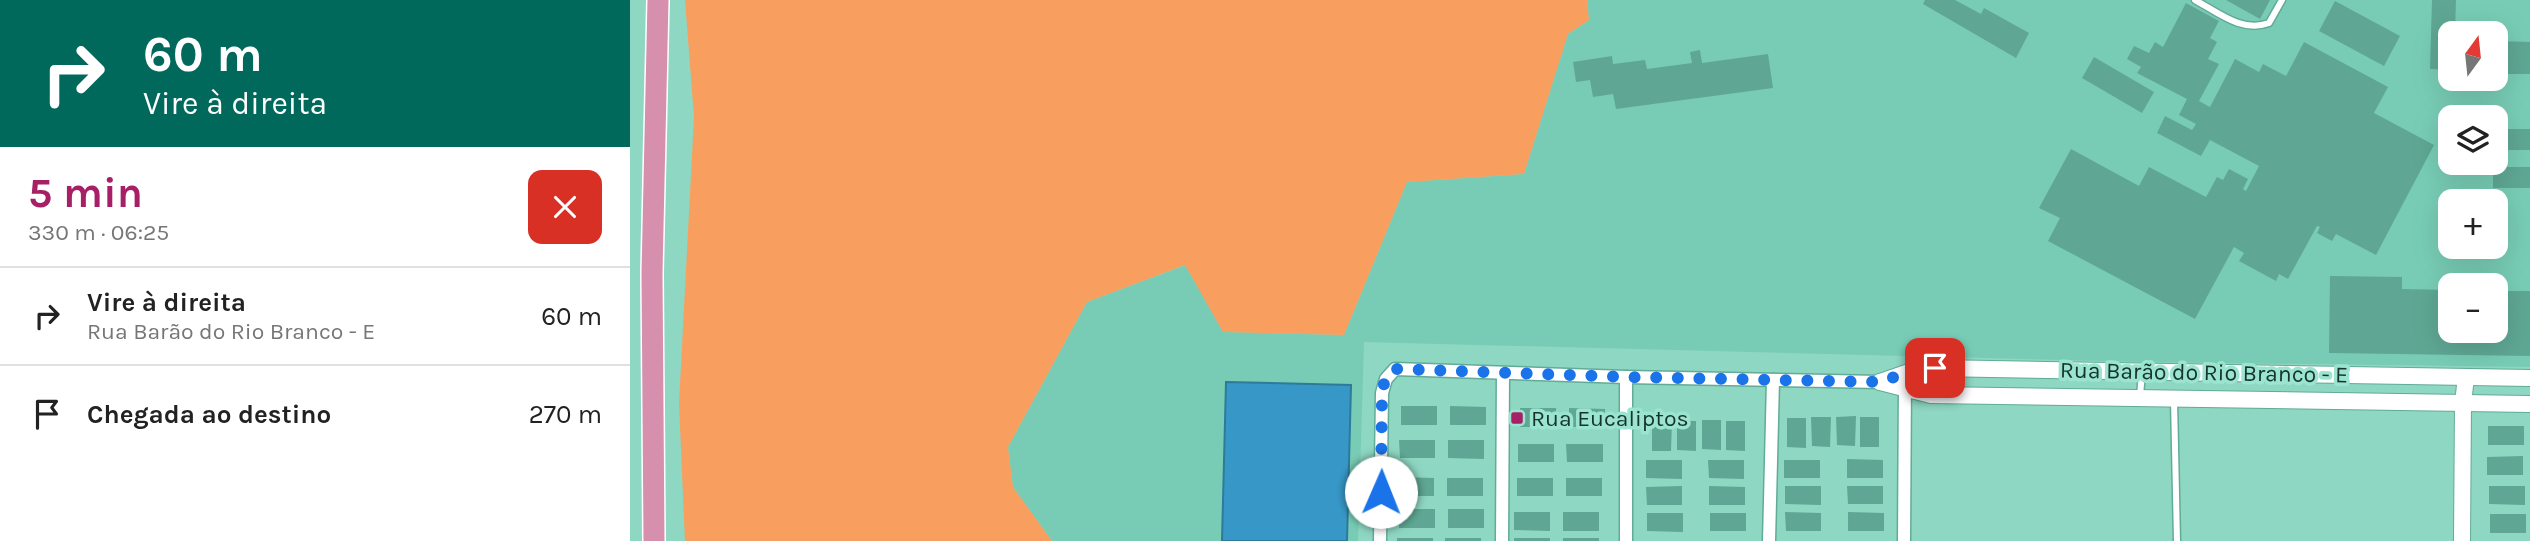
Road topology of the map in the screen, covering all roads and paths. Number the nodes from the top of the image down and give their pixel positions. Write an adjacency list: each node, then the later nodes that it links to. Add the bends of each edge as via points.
1 (2195, 0): 2 (lane, via 2243,26 2256,28 2269,23)
2 (2282, 0)
3 (659, 6): 16 (highway, via 652,273)
4 (2142, 371): 7 (street, Rua Barão do Rio Branco - E); 10 (street, Rua Barão do Rio Branco - E, via 1935,368); 12 (lane)
5 (1503, 373): 6 (street, Rua Barão do Rio Branco - E); 17 (street, Rua Barão do Rio Branco - E, via 1395,369 1385,379); 18 (street)
6 (1626, 377): 9 (street, Rua Barão do Rio Branco - E); 19 (street)
7 (2466, 377): 8 (street, Rua Barão do Rio Branco - E); 14 (street)
8 (2530, 378)
9 (1773, 380): 11 (street, Rua Barão do Rio Branco - E); 20 (street)
10 (1905, 381): 11 (street, Rua Barão do Rio Branco - E); 12 (street, Rua Barão do Rio Branco - E, via 1931,394); 21 (street)
11 (1880, 382)
12 (2140, 398): 13 (street, Rua Barão do Rio Branco - E)
13 (2174, 398): 14 (street, Rua Barão do Rio Branco - E); 22 (lane)
14 (2463, 403): 15 (street, Rua Barão do Rio Branco - E); 23 (street)
15 (2530, 404)
16 (654, 541)
17 (1380, 541)
18 (1502, 541)
19 (1626, 541)
20 (1769, 541)
21 (1904, 541)
22 (2177, 541)
23 (2462, 541)

